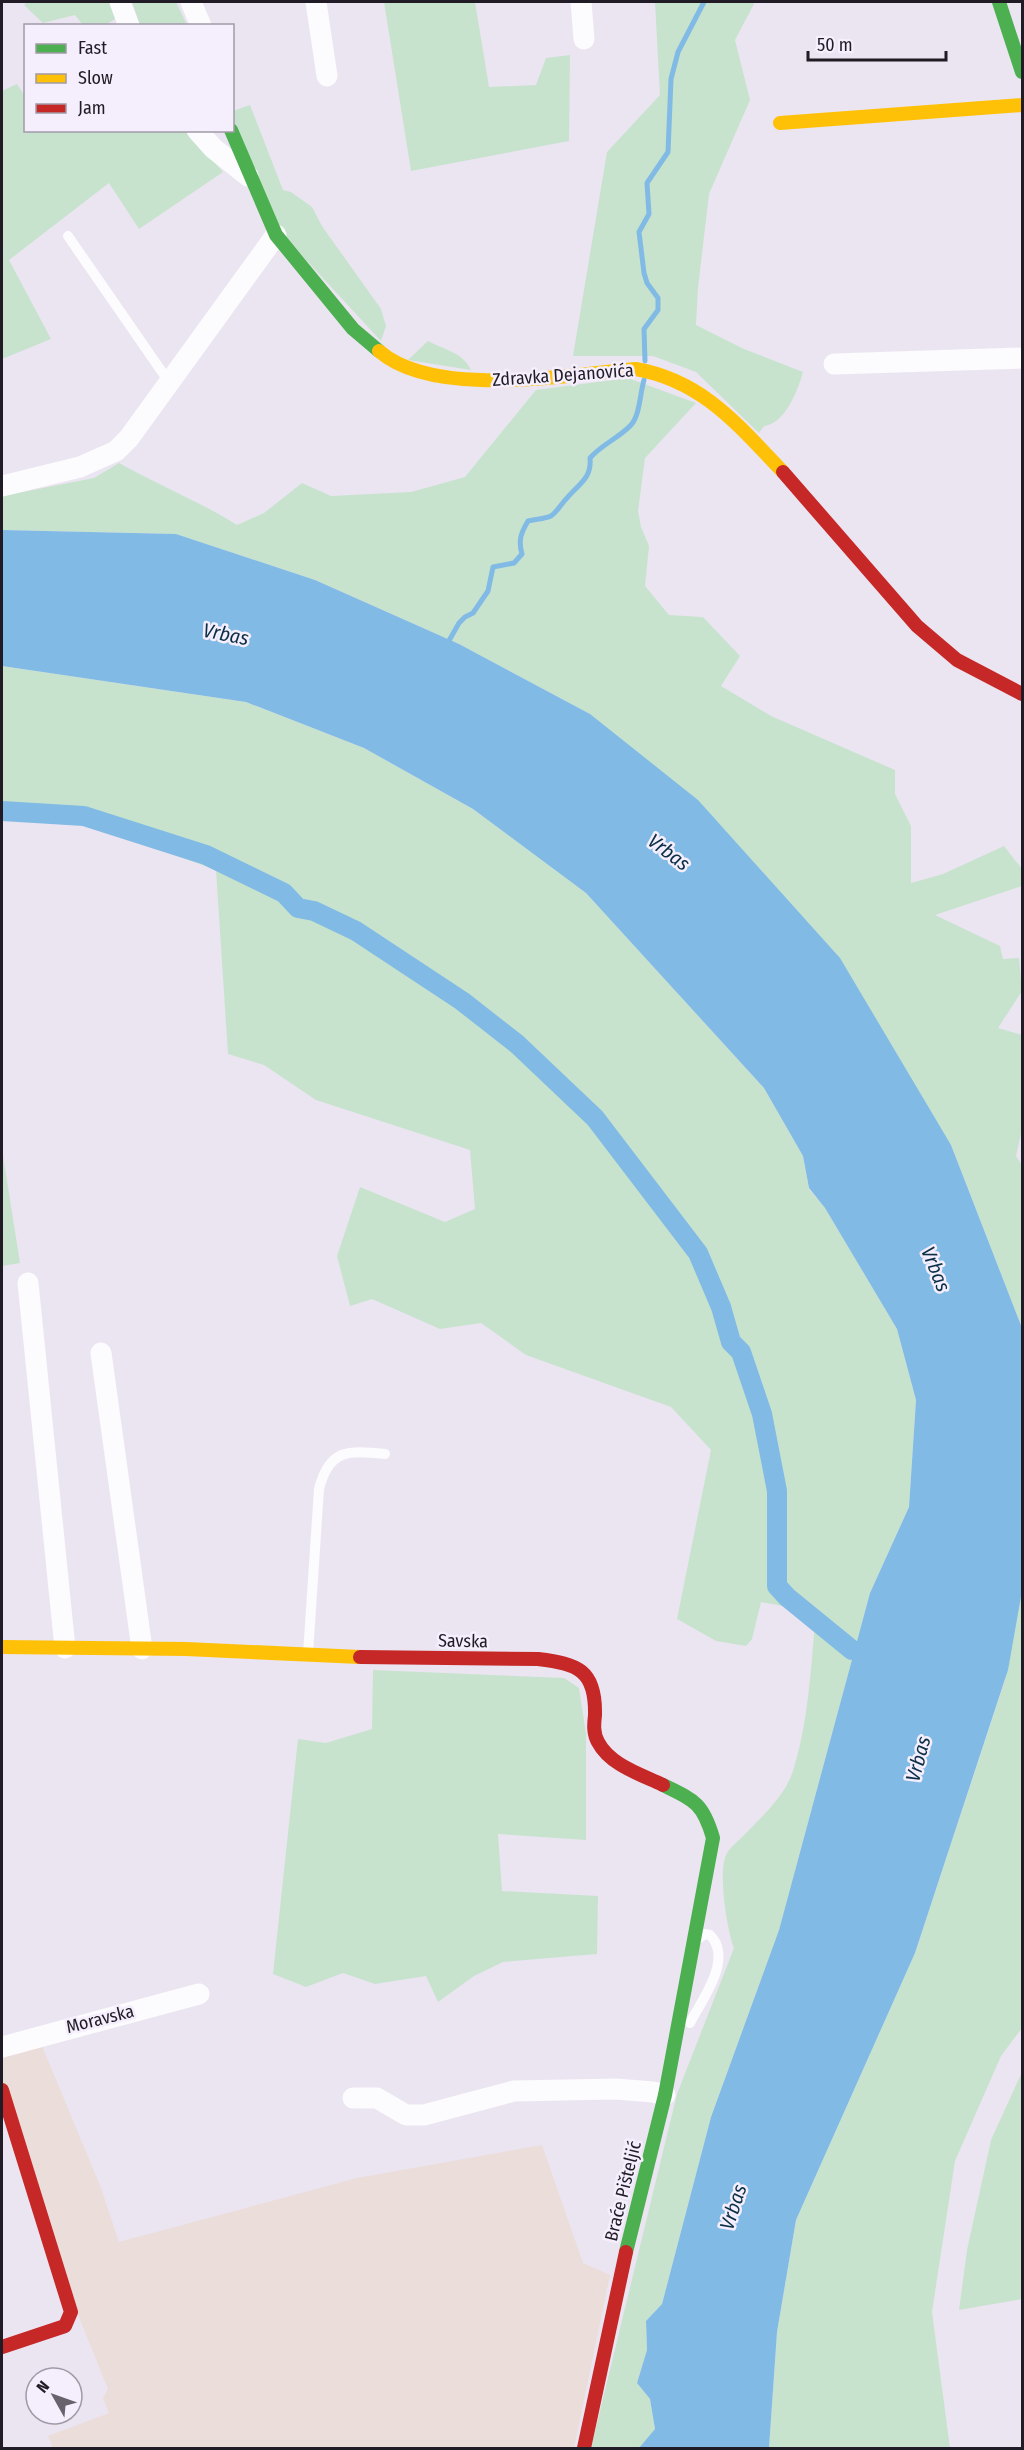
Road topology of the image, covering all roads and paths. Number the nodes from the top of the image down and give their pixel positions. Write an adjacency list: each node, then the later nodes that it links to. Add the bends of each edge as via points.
1 (120, 2): 6 (street)
2 (192, 2): 7 (street)
3 (316, 2): 10 (street)
4 (581, 2): 8 (street)
5 (999, 2): 9 (street)
6 (128, 24)
7 (200, 24)
8 (584, 39)
9 (1023, 72)
10 (327, 76)
11 (1023, 105): 12 (street)
12 (780, 123)
13 (199, 132): 15 (street, Zdravka Dejanovića)
14 (232, 132): 15 (street)
15 (250, 177): 16 (street, Zdravka Dejanovića)
16 (276, 235): 20 (street); 22 (street, Zdravka Dejanovića, via 353,328 383,355 418,372 501,381 636,369 683,383 701,393 802,491 917,626 957,660)
17 (68, 236): 20 (lane)
18 (1023, 358): 19 (street)
19 (834, 364)
20 (169, 382): 21 (street, via 116,451 80,467)
21 (2, 486)
22 (1023, 694)
23 (28, 1283): 27 (street)
24 (102, 1353): 28 (street)
25 (385, 1454): 29 (lane, via 346,1452 328,1465 323,1476)
26 (2, 1647): 27 (street, Savska)
27 (65, 1648): 28 (street, Savska)
28 (142, 1649): 29 (street, Savska)
29 (308, 1654): 30 (street, Savska, via 538,1659 578,1667 590,1680 595,1695 593,1723 599,1745 615,1762 700,1806 708,1820 713,1838)
30 (695, 1943): 33 (street, Braće Pišteljić); 33 (lane, via 705,1934 714,1939 717,1964 712,1984)
31 (199, 1994): 32 (street, Moravska)
32 (2, 2047)
33 (673, 2059): 35 (street, Braće Pišteljić)
34 (2, 2090): 37 (street, via 71,2312 65,2326)
35 (665, 2095): 36 (street, via 616,2089 514,2091 424,2115 406,2115 377,2098); 38 (street, Braće Pišteljić, via 620,2276)
36 (354, 2098)
37 (2, 2347)
38 (584, 2448)

